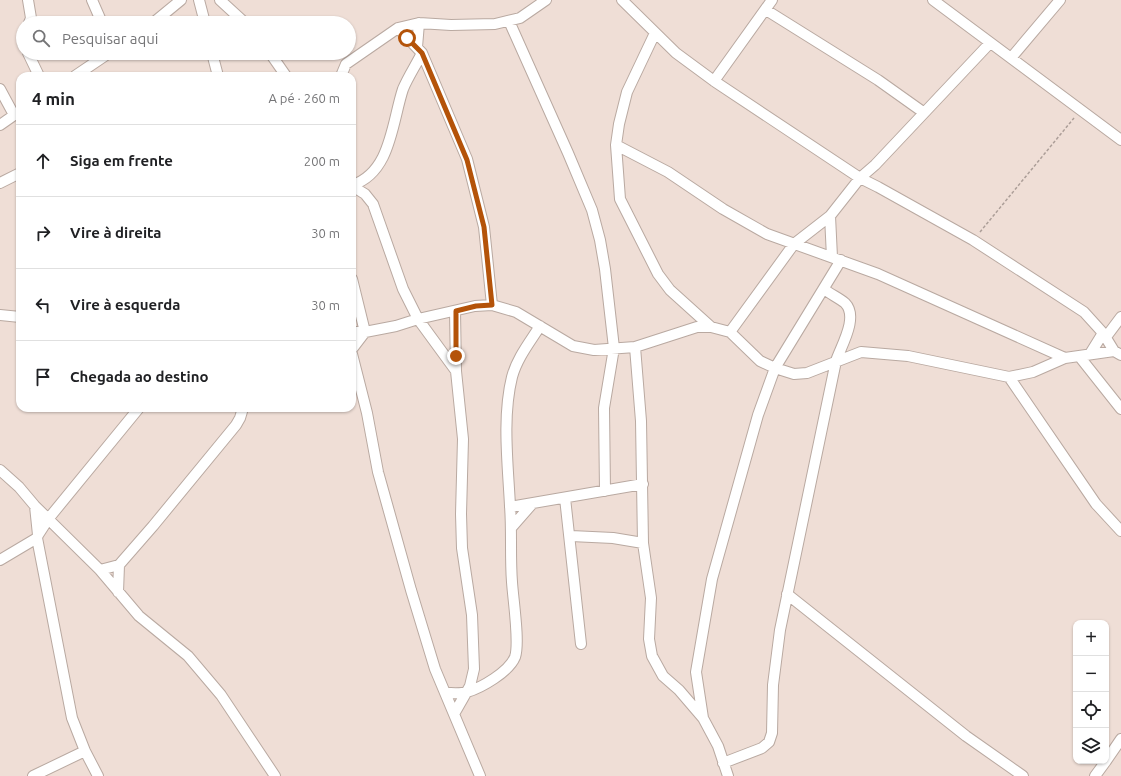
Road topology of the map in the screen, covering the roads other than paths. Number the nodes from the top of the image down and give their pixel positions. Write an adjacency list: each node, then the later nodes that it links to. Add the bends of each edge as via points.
1 (28, 0): 12 (street)
2 (92, 0): 13 (street)
3 (199, 0): 15 (street)
4 (220, 0): 16 (street)
5 (546, 0): 17 (street, via 520,18)
6 (622, 0): 20 (street)
7 (772, 0): 11 (street)
8 (933, 0): 21 (street)
9 (1060, 0): 24 (street)
10 (179, 1): 14 (street)
11 (766, 10): 35 (street); 38 (street)
12 (31, 16)
13 (99, 16)
14 (161, 16)
15 (202, 16)
16 (237, 16)
17 (510, 21): 18 (street, via 451,25); 69 (street, via 592,210 605,269)
18 (419, 23): 19 (street); 22 (street)
19 (398, 28): 22 (street); 23 (street)
20 (655, 33): 35 (street, via 676,53); 42 (street, via 627,92)
21 (990, 43): 24 (street); 38 (street)
22 (420, 50): 47 (street, via 404,88 389,144 380,163 372,175); 55 (street, via 467,160 478,199 489,258)
23 (356, 57)
24 (1011, 58): 41 (street)
25 (31, 60): 30 (street)
26 (101, 60): 31 (street)
27 (214, 60): 32 (street)
28 (275, 60): 33 (street)
29 (352, 60): 34 (street, via 346,64)
30 (37, 72)
31 (87, 72)
32 (217, 72)
33 (283, 72)
34 (343, 72)
35 (714, 81): 45 (street)
36 (0, 89): 37 (street)
37 (16, 112)
38 (924, 112): 43 (street)
39 (16, 114): 40 (street)
40 (0, 125)
41 (1121, 140)
42 (616, 145): 51 (street, via 668,172 723,209 767,234); 62 (street, via 620,199 652,264 670,290)
43 (875, 165): 45 (street); 48 (street)
44 (16, 175): 46 (street)
45 (860, 178): 48 (street); 50 (street)
46 (0, 183)
47 (356, 185)
48 (878, 187): 66 (street, via 973,240 1084,312)
49 (356, 188): 60 (street, via 373,204 403,289)
50 (830, 216): 51 (street); 52 (street)
51 (794, 244): 52 (street); 65 (street)
52 (836, 258): 53 (street); 72 (street, via 929,296)
53 (824, 289): 73 (street, via 845,303 850,311 851,319); 74 (street)
54 (356, 294): 64 (street)
55 (492, 305): 56 (street); 61 (street, via 516,312)
56 (456, 311): 60 (street); 76 (street)
57 (0, 315): 58 (street)
58 (16, 317)
59 (1121, 317): 66 (street)
60 (418, 319): 64 (street); 76 (street)
61 (540, 326): 69 (street, via 573,346 594,350); 87 (street, via 512,376 507,448)
62 (711, 327): 65 (street); 68 (street, via 697,327)
63 (356, 332): 64 (street)
64 (366, 332): 67 (street)
65 (730, 332): 74 (street, via 760,361)
66 (1105, 336): 70 (street); 71 (street)
67 (356, 344)
68 (634, 347): 69 (street); 82 (street, via 641,421)
69 (614, 348): 83 (street, via 604,408)
70 (1117, 353): 71 (street)
71 (1084, 355): 72 (street); 78 (street)
72 (1065, 358): 77 (street, via 1034,372)
73 (836, 361): 74 (street, via 807,373 794,374); 77 (street, via 861,352 908,356); 98 (street)
74 (775, 368): 103 (street, via 758,415 712,579 696,672)
75 (356, 369): 101 (street, via 368,413 378,472 434,668)
76 (456, 372): 100 (street, via 462,421 462,548 472,615 474,670)
77 (1008, 376): 90 (street, via 1096,504)
78 (1121, 409)
79 (136, 412): 88 (street)
80 (242, 412): 95 (street, via 236,425)
81 (0, 470): 86 (street, via 19,486)
82 (643, 484): 83 (street); 93 (street)
83 (604, 491): 84 (street)
84 (565, 498): 85 (street); 92 (street)
85 (532, 504): 87 (street); 89 (street)
86 (36, 506): 88 (street); 91 (street)
87 (510, 507): 89 (street)
88 (49, 518): 91 (street); 96 (street)
89 (511, 528): 100 (street, via 515,657 508,668 497,677)
90 (1121, 531)
91 (37, 536): 94 (street); 105 (street, via 72,718)
92 (571, 536): 93 (street, via 613,538); 99 (street)
93 (643, 543): 103 (street, via 651,598 649,639 652,656 663,676)
94 (0, 560)
95 (119, 565): 96 (street); 97 (street)
96 (100, 570): 97 (street)
97 (118, 592): 111 (street, via 139,616 188,656 220,695)
98 (787, 594): 107 (street, via 774,677 772,733 769,742 762,748); 114 (street, via 966,736)
99 (581, 644)
100 (467, 692): 101 (street); 102 (street)
101 (446, 693): 102 (street)
102 (454, 714): 112 (street)
103 (703, 718): 107 (street, via 718,746)
104 (1121, 739): 106 (street)
105 (85, 751): 109 (street); 110 (street)
106 (1109, 757)
107 (723, 763): 113 (street)
108 (1104, 764): 115 (street)
109 (33, 776)
110 (98, 776)
111 (275, 776)
112 (480, 776)
113 (728, 776)
114 (1023, 776)
115 (1095, 776)

